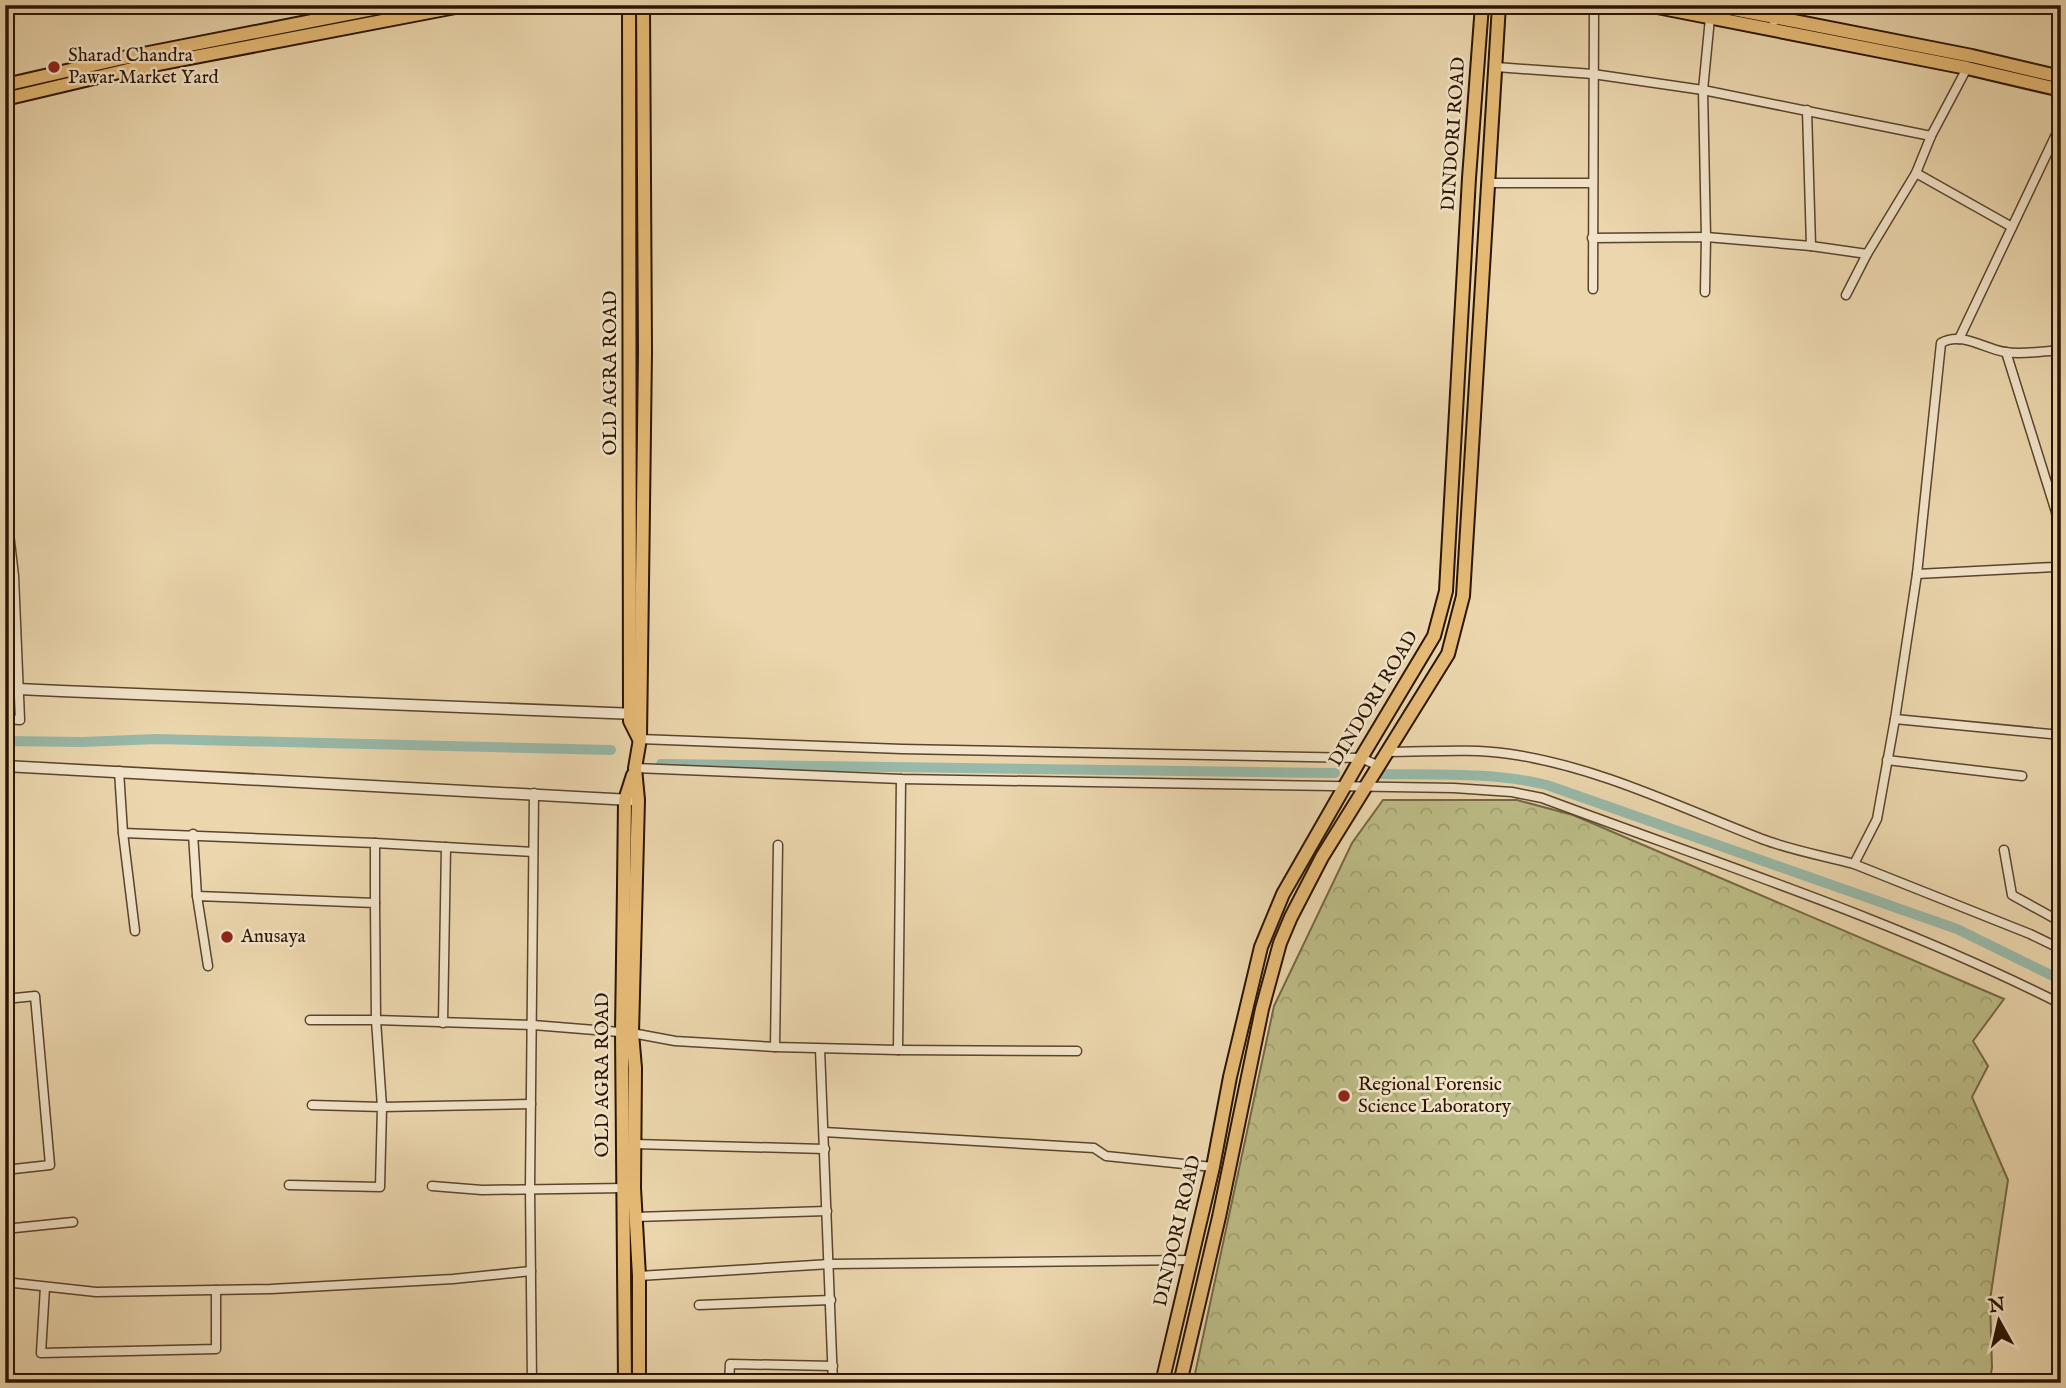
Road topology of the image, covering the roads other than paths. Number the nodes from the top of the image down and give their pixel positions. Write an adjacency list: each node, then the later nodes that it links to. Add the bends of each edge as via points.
1 (393, 5): 15 (main road)
2 (466, 5): 18 (main road, via 132,69)
3 (629, 5): 44 (main road, OLD AGRA ROAD)
4 (643, 5): 44 (main road, via 645,352)
5 (1482, 5): 50 (main road, DINDORI ROAD, via 1446,591 1434,636)
6 (1499, 5): 11 (main road)
7 (1594, 5): 13 (street)
8 (1647, 5): 9 (main road)
9 (1712, 12): 10 (main road); 16 (street)
10 (1774, 18): 12 (main road); 14 (main road)
11 (1496, 67): 13 (street); 23 (main road)
12 (1968, 68): 17 (main road); 21 (street)
13 (1593, 74): 16 (street); 24 (street)
14 (2061, 77)
15 (5, 85)
16 (1703, 90): 19 (street); 26 (street)
17 (2061, 90)
18 (5, 99)
19 (1807, 110): 21 (street); 28 (street)
20 (2061, 124): 25 (street)
21 (1931, 136): 22 (street)
22 (1916, 173): 25 (street); 29 (street)
23 (1488, 183): 24 (street); 49 (main road, via 1462,596 1448,654)
24 (1592, 183): 27 (street)
25 (2012, 228): 33 (street)
26 (1706, 237): 27 (street); 28 (street); 31 (street)
27 (1591, 238): 30 (street)
28 (1811, 246): 29 (street)
29 (1867, 254): 32 (street)
30 (1593, 289)
31 (1705, 292)
32 (1846, 295)
33 (1959, 339): 35 (street); 41 (street, via 1946,340 1940,347)
34 (2061, 350): 35 (street)
35 (2006, 352): 37 (street)
36 (5, 499): 40 (street)
37 (2058, 512): 38 (street)
38 (2061, 550)
39 (2061, 564): 41 (street)
40 (9, 566): 43 (street)
41 (1917, 574): 46 (street)
42 (5, 685): 43 (street)
43 (18, 689): 44 (street); 45 (street, via 20,720)
44 (635, 713): 48 (main road)
45 (5, 719)
46 (1895, 719): 47 (street); 51 (street)
47 (2061, 735)
48 (640, 739): 50 (street); 54 (main road)
49 (1387, 752): 53 (main road); 69 (street, via 1508,754 1546,761 1668,799 1764,840)
50 (1361, 758): 53 (street); 58 (main road, DINDORI ROAD)
51 (1887, 760): 56 (street); 69 (street, via 1877,819)
52 (5, 766): 55 (street)
53 (1379, 766): 59 (main road)
54 (635, 768): 57 (street); 61 (main road)
55 (119, 771): 60 (street); 62 (street)
56 (2022, 776)
57 (901, 779): 58 (street); 85 (street)
58 (1344, 787): 59 (street); 93 (main road, DINDORI ROAD, via 1283,894 1261,947)
59 (1365, 787): 77 (street, via 1500,791 1542,798 1884,925); 121 (main road, via 1306,887 1280,943)
60 (534, 793): 61 (street); 68 (street)
61 (632, 800): 82 (main road)
62 (123, 832): 63 (street); 73 (street)
63 (193, 834): 64 (street); 70 (street)
64 (375, 843): 66 (street); 71 (street)
65 (778, 845): 83 (street)
66 (446, 847): 68 (street); 80 (street)
67 (2004, 850): 72 (street, via 2012,895)
68 (533, 852): 81 (street)
69 (1854, 864): 74 (street)
70 (197, 895): 71 (street); 75 (street)
71 (375, 903): 79 (street)
72 (2061, 922)
73 (135, 931)
74 (2061, 948)
75 (208, 966)
76 (5, 999): 94 (street, via 35,996 50,1165)
77 (2061, 1004)
78 (310, 1020): 79 (street)
79 (376, 1020): 80 (street); 89 (street)
80 (443, 1023): 81 (street)
81 (533, 1025): 82 (street); 87 (street)
82 (627, 1033): 83 (street); 91 (main road, via 635,1068); 98 (main road, OLD AGRA ROAD)
83 (775, 1047): 84 (street)
84 (820, 1049): 85 (street); 90 (street)
85 (898, 1050): 86 (street)
86 (1077, 1051)
87 (531, 1104): 89 (street); 97 (street)
88 (312, 1105): 89 (street)
89 (382, 1107): 95 (street, via 380,1187)
90 (824, 1132): 92 (street); 93 (street, via 1094,1148 1106,1156)
91 (634, 1144): 92 (street); 98 (main road)
92 (824, 1149): 99 (street)
93 (1213, 1167): 103 (main road, DINDORI ROAD)
94 (5, 1170)
95 (289, 1185)
96 (432, 1186): 97 (street)
97 (530, 1188): 98 (street); 105 (street)
98 (628, 1188): 100 (main road); 116 (main road, OLD AGRA ROAD)
99 (827, 1211): 100 (street); 104 (street)
100 (635, 1217): 106 (main road)
101 (73, 1222): 102 (street)
102 (5, 1229)
103 (1192, 1260): 104 (street); 120 (main road, DINDORI ROAD)
104 (830, 1265): 106 (street); 110 (street)
105 (531, 1271): 109 (street); 115 (street)
106 (639, 1276): 117 (main road)
107 (5, 1282): 108 (street)
108 (45, 1287): 109 (street, via 96,1292); 109 (street, via 41,1353 216,1349)
109 (216, 1290)
110 (831, 1300): 111 (street); 113 (street)
111 (699, 1305)
112 (5, 1357): 114 (street)
113 (833, 1366): 118 (street, via 730,1364); 119 (street)
114 (9, 1380)
115 (532, 1383)
116 (625, 1383)
117 (639, 1383)
118 (729, 1383)
119 (833, 1383)
120 (1162, 1383)
121 (1180, 1383)

